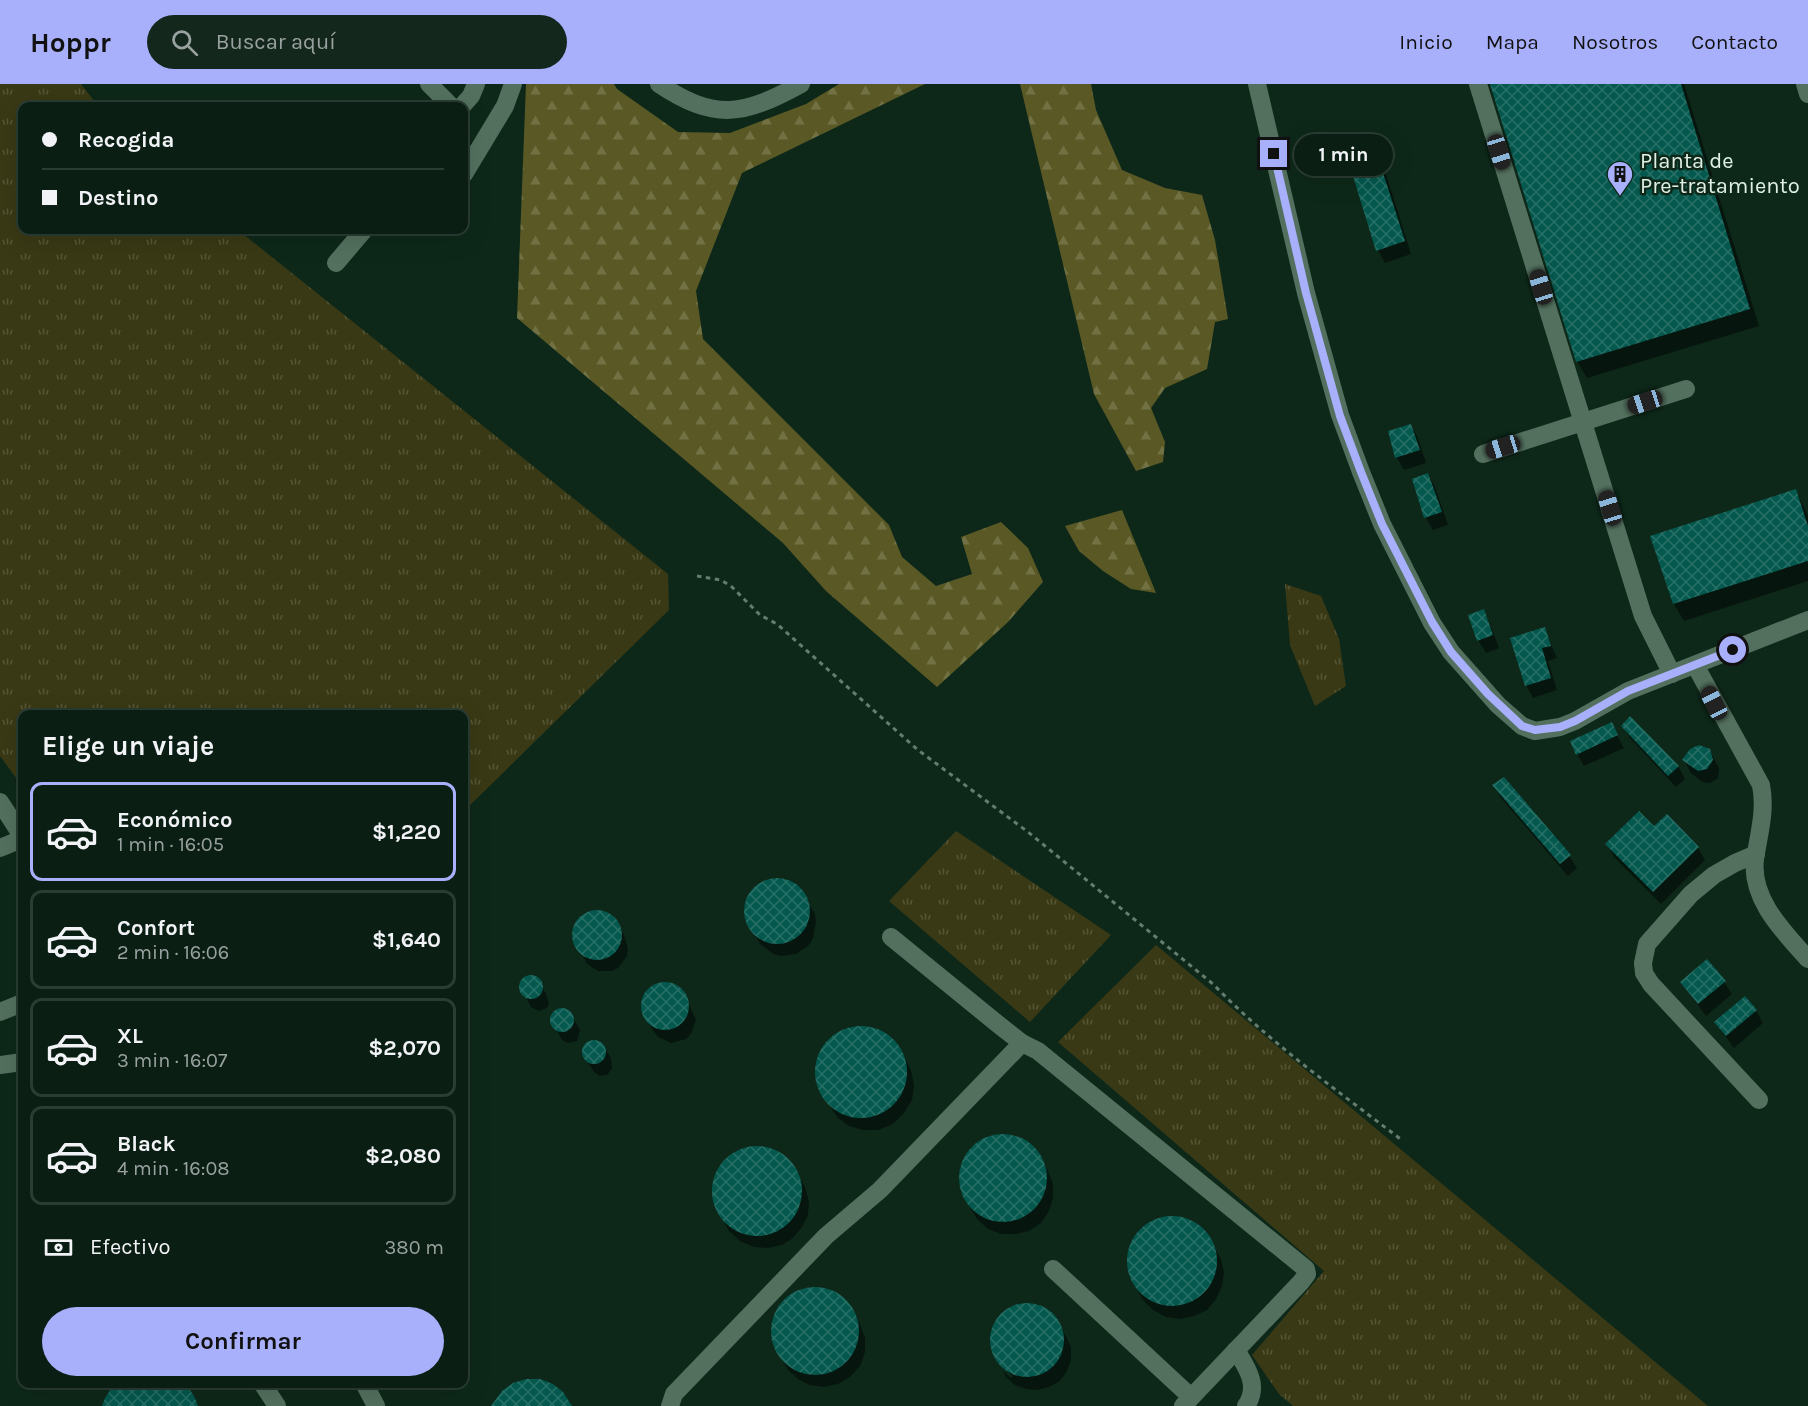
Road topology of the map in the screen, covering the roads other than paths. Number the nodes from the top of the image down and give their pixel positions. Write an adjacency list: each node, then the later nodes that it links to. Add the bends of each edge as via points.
1 (429, 84): 10 (street)
2 (513, 84): 12 (street, via 505,106)
3 (659, 84): 4 (street, via 691,103 715,110 754,107)
4 (801, 84)
5 (1257, 84): 20 (street, via 1306,293 1340,416 1382,524 1451,652 1514,719 1535,730 1575,721 1628,691)
6 (1478, 84): 16 (street)
7 (1805, 84): 9 (street)
8 (475, 85): 11 (street)
9 (1808, 94)
10 (447, 102)
11 (466, 102)
12 (468, 167)
13 (361, 234): 14 (street)
14 (336, 263)
15 (1686, 389): 16 (street)
16 (1583, 422): 17 (street); 20 (street, via 1643,616)
17 (1483, 454)
18 (1808, 620): 19 (street)
19 (1695, 665): 20 (street); 25 (street, via 1761,785 1764,802)
20 (1672, 674)
21 (0, 802): 22 (street)
22 (18, 831)
23 (18, 840): 24 (street)
24 (0, 848)
25 (1756, 854): 27 (street, via 1755,874 1761,896 1774,919); 33 (street, via 1714,875 1691,894 1647,944 1643,963 1651,984)
26 (891, 937): 30 (street)
27 (1808, 959)
28 (18, 1005): 29 (street)
29 (0, 1012)
30 (1022, 1043): 35 (street, via 1038,1051 1306,1269 1301,1282); 41 (street, via 880,1190 826,1236 674,1395)
31 (18, 1063): 32 (street)
32 (0, 1065)
33 (1759, 1100)
34 (1053, 1269): 38 (street)
35 (1236, 1350): 38 (street); 42 (street, via 1254,1389)
36 (265, 1388): 39 (street)
37 (367, 1388): 40 (street)
38 (1187, 1402)
39 (277, 1406)
40 (376, 1406)
41 (670, 1406)
42 (1246, 1406)

